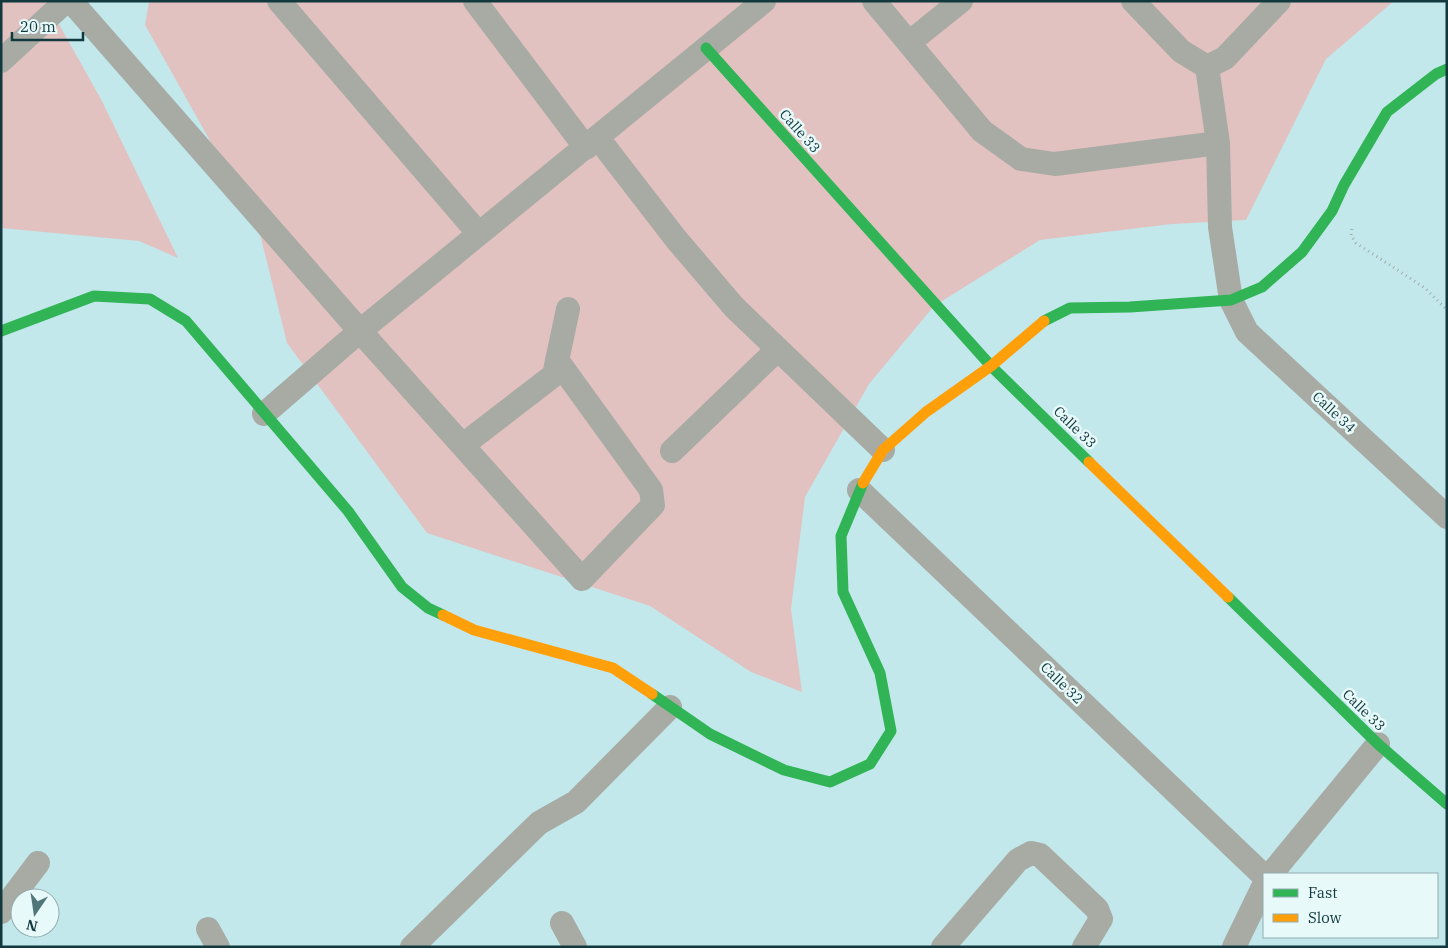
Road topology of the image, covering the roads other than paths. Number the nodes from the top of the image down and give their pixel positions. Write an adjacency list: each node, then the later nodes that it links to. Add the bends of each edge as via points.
1 (66, 1): 12 (street)
2 (71, 1): 21 (street)
3 (279, 1): 17 (street)
4 (475, 1): 15 (street)
5 (764, 1): 11 (street)
6 (874, 1): 10 (street)
7 (961, 1): 10 (street)
8 (1133, 1): 13 (street, via 1181,52)
9 (1279, 1): 13 (street, via 1225,58)
10 (910, 42): 16 (street, via 982,131 1021,159 1055,164)
11 (706, 48): 15 (street); 24 (street, Calle 33)
12 (1, 61)
13 (1207, 67): 16 (street, Calle 34)
14 (1447, 69): 18 (street, via 1387,112 1332,211 1302,252 1262,287)
15 (592, 143): 17 (street); 22 (street, via 734,307)
16 (1218, 143): 18 (street, Calle 34, via 1220,227)
17 (479, 234): 21 (street)
18 (1231, 300): 24 (street, via 1130,308 1070,308 1038,324); 30 (street, Calle 34, via 1247,332)
19 (568, 309): 23 (street)
20 (1, 331): 25 (street, via 94,296 150,299 186,321)
21 (360, 331): 25 (street); 26 (street)
22 (778, 349): 27 (street); 28 (street)
23 (557, 360): 26 (street, via 554,375); 26 (street, via 651,490 653,505 582,579)
24 (991, 366): 27 (street, via 926,412); 32 (street, Calle 33)
25 (264, 414): 31 (street, via 348,510 402,587 428,608 474,630 613,668)
26 (463, 445)
27 (883, 450): 29 (street)
28 (672, 452)
29 (859, 490): 31 (street, via 842,536 842,592 880,673 891,730 870,764 830,782 784,770 710,734); 36 (street, Calle 32)
30 (1447, 517)
31 (670, 707): 40 (street, via 576,802 539,823)
32 (1378, 744): 33 (street, Calle 33); 35 (street)
33 (1447, 804)
34 (38, 863): 38 (street)
35 (1272, 873)
36 (1263, 875)
37 (1263, 887): 44 (street)
38 (1, 912)
39 (562, 923): 41 (street)
40 (412, 947)
41 (575, 947)
42 (943, 947): 43 (street, via 1018,860 1031,854 1040,855 1098,909 1101,919)
43 (1084, 947)
44 (1234, 947)

